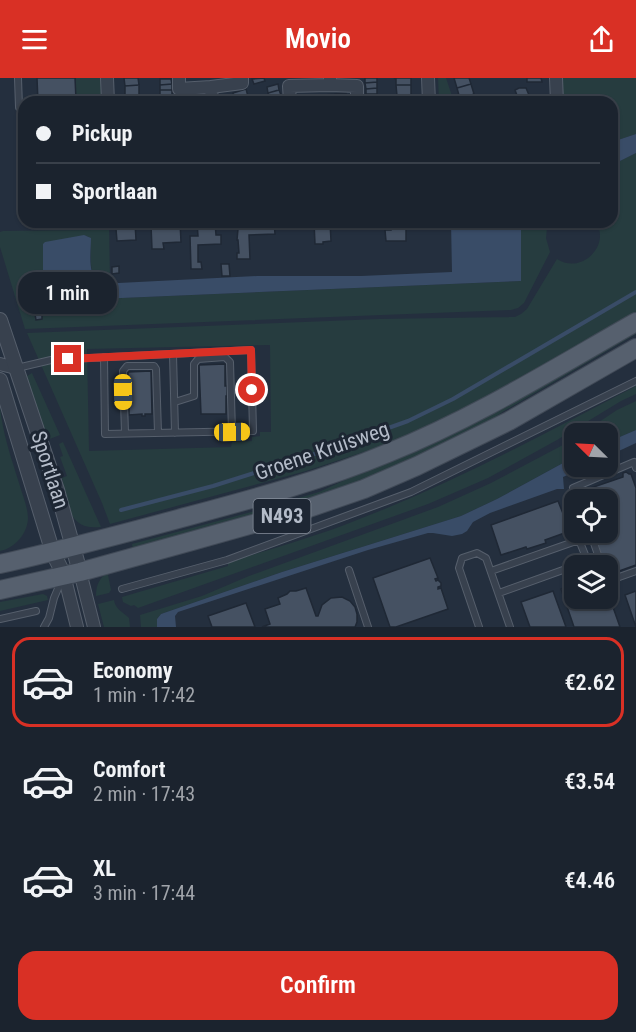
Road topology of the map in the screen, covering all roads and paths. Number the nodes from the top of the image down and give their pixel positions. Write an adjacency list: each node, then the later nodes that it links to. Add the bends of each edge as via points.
1 (18, 78): 9 (lane)
2 (107, 78): 10 (street)
3 (178, 78): 8 (street, via 179,88)
4 (242, 78): 8 (street, via 242,83)
5 (428, 78): 14 (street)
6 (556, 78): 15 (street)
7 (330, 81): 12 (street, via 289,86); 13 (street, via 357,86)
8 (211, 87): 11 (street)
9 (19, 96)
10 (108, 96)
11 (212, 96)
12 (290, 96)
13 (357, 96)
14 (429, 96)
15 (557, 96)
16 (0, 320): 22 (street, Sportlaan)
17 (636, 322): 32 (main road, Groene Kruisweg / N493, via 473,414 389,453 272,494)
18 (636, 348): 40 (main road, N493, via 509,421 364,489 303,510)
19 (173, 354): 20 (lane); 25 (lane); 26 (lane, via 251,350 253,431)
20 (104, 357): 22 (lane, via 51,360); 29 (lane, via 105,434)
21 (0, 364): 22 (street)
22 (16, 368): 23 (street); 32 (street, Sportlaan)
23 (0, 378): 33 (street, Sportlaan)
24 (636, 381): 42 (lane, via 411,492 227,560)
25 (175, 402): 26 (lane, via 194,396 194,364 198,359 225,357 230,362); 28 (lane)
26 (232, 432): 28 (lane)
27 (158, 433): 28 (lane); 29 (lane); 29 (lane, via 156,369 128,366 123,371)
28 (176, 433)
29 (124, 434)
30 (636, 468): 31 (lane, via 634,462)
31 (573, 489)
32 (73, 547): 33 (main road, Groene Kruisweg / N493); 40 (street, Sportlaan)
33 (53, 552): 35 (main road, Groene Kruisweg / N493); 40 (street, Sportlaan)
34 (585, 555): 38 (lane, via 579,540)
35 (0, 564)
36 (349, 570): 51 (lane)
37 (564, 570): 44 (lane)
38 (491, 571): 44 (lane); 47 (lane, via 486,558 477,553 462,558 459,568)
39 (636, 571): 41 (lane)
40 (72, 574): 43 (main road, N493); 48 (lane, via 54,598); 49 (street); 50 (street)
41 (618, 577)
42 (122, 589)
43 (0, 590)
44 (499, 593): 52 (lane)
45 (36, 611): 46 (lane)
46 (0, 620)
47 (476, 626)
48 (44, 627)
49 (77, 627)
50 (94, 627)
51 (368, 627)
52 (510, 627)

